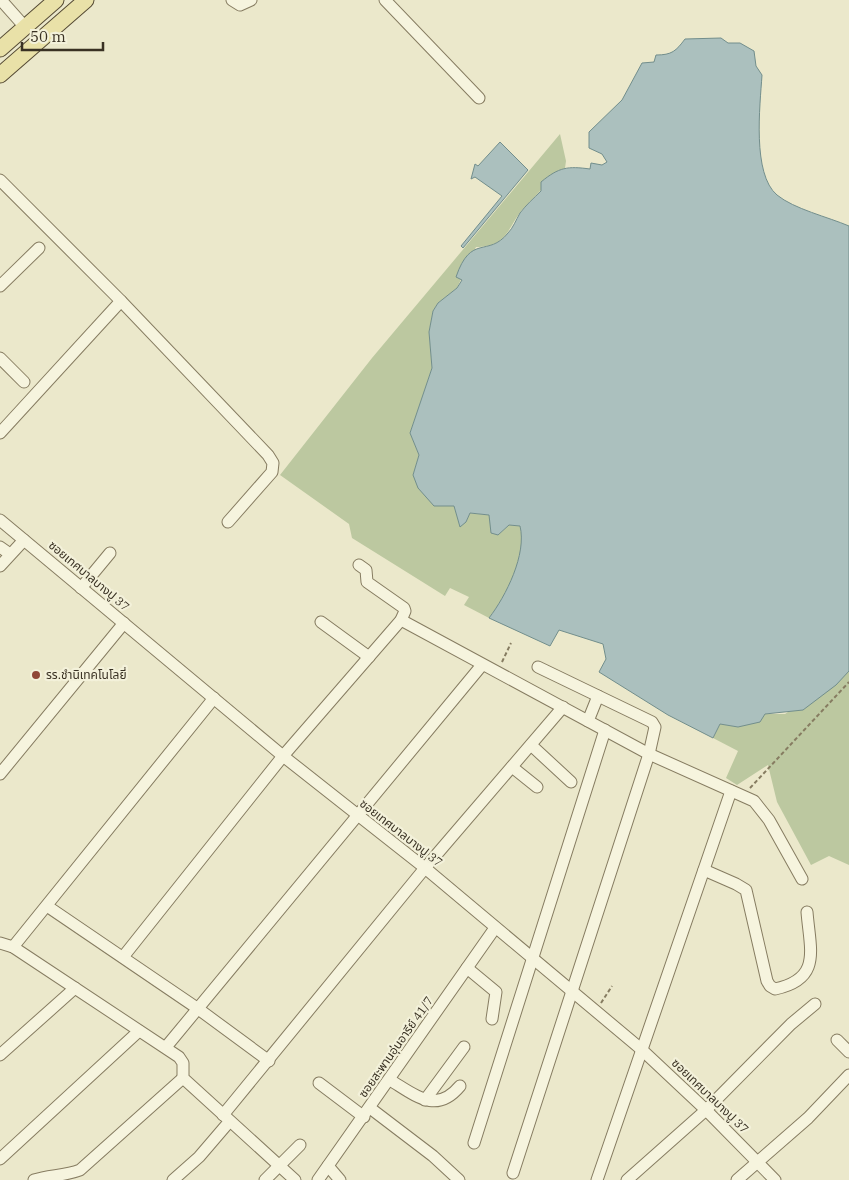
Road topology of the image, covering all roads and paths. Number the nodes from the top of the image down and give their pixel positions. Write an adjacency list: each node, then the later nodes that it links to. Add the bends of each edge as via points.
1 (1, 0): 7 (street)
2 (56, 0): 7 (main road)
3 (86, 0): 9 (main road)
4 (232, 0): 5 (street, via 240,4)
5 (251, 0)
6 (385, 0): 10 (street)
7 (25, 27): 8 (main road)
8 (0, 49)
9 (0, 75)
10 (479, 98)
11 (0, 180): 14 (street)
12 (39, 248): 13 (street)
13 (0, 286)
14 (121, 301): 17 (street); 19 (street, via 273,463 272,472)
15 (2, 366): 16 (street)
16 (24, 382)
17 (0, 432)
18 (0, 520): 20 (street, ซอยเทศบาลบางปู 37)
19 (228, 522)
20 (24, 540): 23 (street); 26 (street, ซอยเทศบาลบางปู 37)
21 (0, 546): 23 (street)
22 (110, 553): 26 (street)
23 (10, 554): 25 (street)
24 (359, 565): 27 (street, via 366,570 367,582 404,608)
25 (0, 566)
26 (81, 588): 29 (street, ซอยเทศบาลบางปู 37)
27 (401, 620): 31 (street); 32 (street)
28 (321, 622): 31 (street)
29 (124, 623): 37 (street, ซอยเทศบาลบางปู 37); 45 (street)
30 (511, 643): 34 (path)
31 (370, 656): 43 (street)
32 (482, 665): 34 (street); 50 (street)
33 (538, 667): 36 (street)
34 (496, 673): 38 (street)
35 (849, 682): 49 (path)
36 (598, 696): 39 (street); 42 (street, via 652,722 655,727)
37 (214, 698): 43 (street, ซอยเทศบาลบางปู 37); 54 (street)
38 (563, 707): 39 (street); 41 (street)
39 (588, 721): 40 (street)
40 (605, 730): 42 (street); 60 (street)
41 (530, 745): 44 (street); 46 (street)
42 (649, 754): 48 (street); 64 (street)
43 (283, 756): 50 (street, ซอยเทศบาลบางปู 37); 59 (street)
44 (512, 767): 47 (street); 51 (street)
45 (0, 774)
46 (571, 782)
47 (537, 787)
48 (731, 791): 49 (street); 52 (street)
49 (744, 795): 53 (street, via 754,801 770,820)
50 (356, 815): 51 (street, ซอยเทศบาลบางปู 37); 66 (street)
51 (425, 868): 56 (street, ซอยเทศบาลบางปู 37); 76 (street)
52 (704, 870): 55 (street, via 746,890 767,981 776,990 793,986 808,969 811,957); 73 (street)
53 (802, 879)
54 (47, 906): 58 (street); 59 (street)
55 (807, 912)
56 (495, 928): 60 (street, ซอยเทศบาลบางปู 37); 61 (street, ซอยสะพานอุ่นอารีย์ 41/7)
57 (0, 943): 58 (street)
58 (13, 947): 63 (street)
59 (123, 958): 66 (street)
60 (533, 961): 64 (street, ซอยเทศบาลบางปู 37); 86 (street)
61 (467, 968): 68 (street, via 496,992); 79 (street, ซอยสะพานอุ่นอารีย์ 41/7)
62 (612, 986): 67 (path)
63 (75, 988): 69 (street); 75 (street)
64 (573, 992): 67 (street, ซอยเทศบาลบางปู 37); 92 (street)
65 (815, 1004): 83 (street)
66 (197, 1008): 71 (street); 76 (street)
67 (596, 1012): 73 (street, ซอยเทศบาลบางปู 37)
68 (492, 1019)
69 (139, 1031): 71 (street); 88 (street)
70 (836, 1040): 74 (street)
71 (166, 1047): 78 (street, via 183,1063)
72 (464, 1047): 82 (street)
73 (641, 1050): 83 (street, ซอยเทศบาลบางปู 37); 100 (street)
74 (849, 1052)
75 (0, 1055)
76 (269, 1061): 85 (street)
77 (849, 1075): 89 (street, via 808,1118)
78 (183, 1078): 85 (street); 93 (street, via 80,1170)
79 (390, 1080): 82 (street); 84 (street, ซอยสะพานอุ่นอารีย์ 41/7)
80 (319, 1083): 84 (street)
81 (460, 1086): 82 (street, via 440,1101)
82 (425, 1100)
83 (706, 1110): 89 (street, ซอยเทศบาลบางปู 37); 101 (street)
84 (367, 1113): 91 (street, ซอยสะพานอุ่นอารีย์ 41/7); 99 (street, via 433,1156)
85 (226, 1119): 90 (street); 94 (street, via 199,1156)
86 (474, 1143)
87 (300, 1145): 90 (street)
88 (0, 1158)
89 (758, 1161): 102 (street); 103 (street, ซอยเทศบาลบางปู 37)
90 (279, 1166): 95 (street); 96 (street)
91 (328, 1166): 97 (street, ซอยสะพานอุ่นอารีย์ 41/7); 98 (street)
92 (513, 1173)
93 (34, 1180)
94 (173, 1180)
95 (265, 1180)
96 (295, 1180)
97 (318, 1180)
98 (340, 1180)
99 (459, 1180)
100 (597, 1180)
101 (627, 1180)
102 (737, 1180)
103 (775, 1180)

